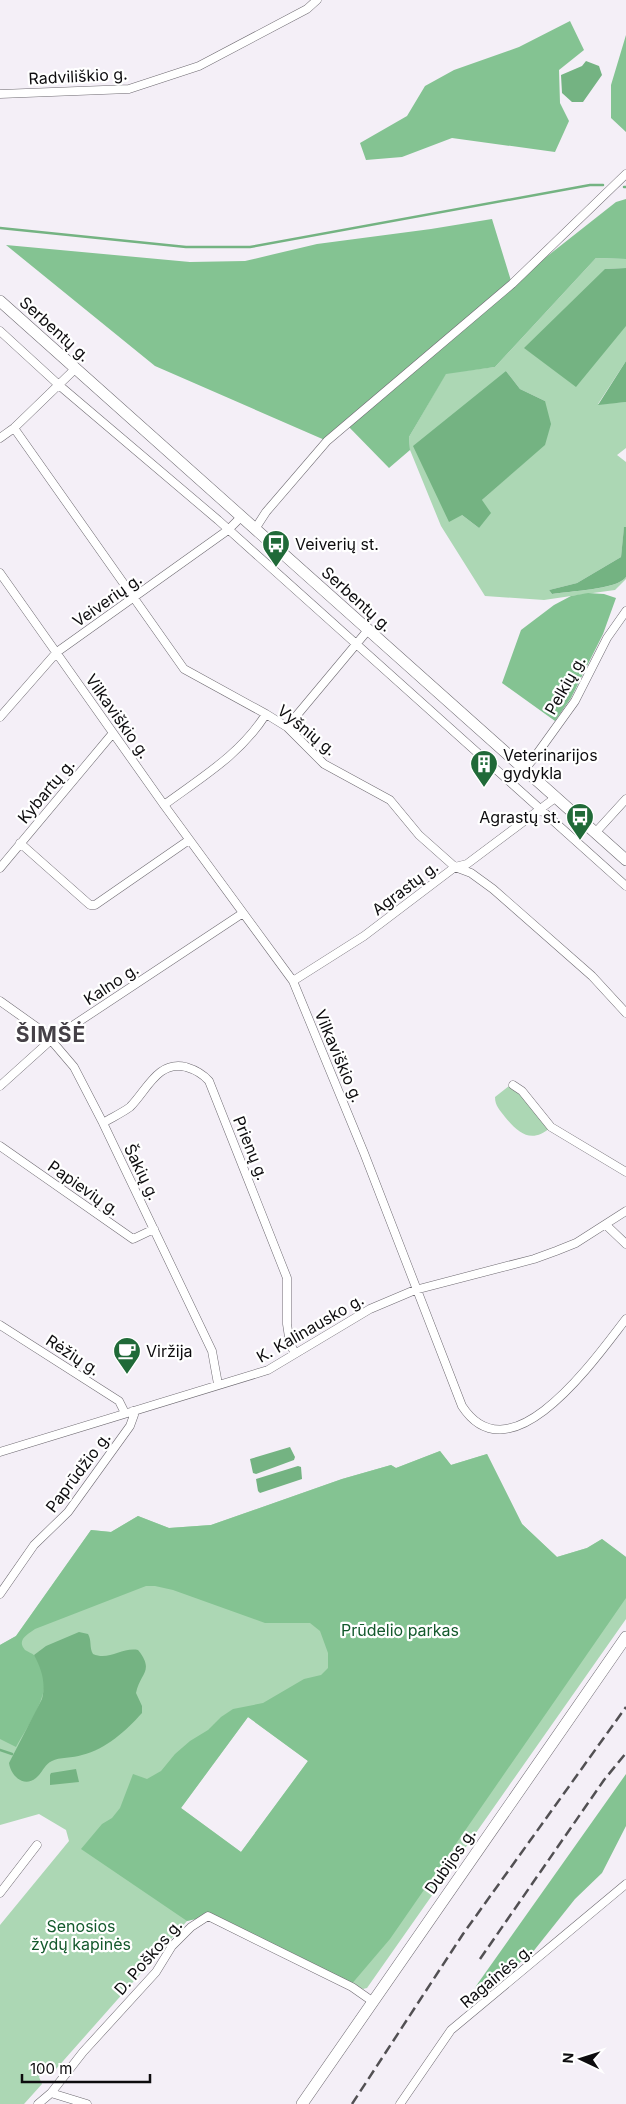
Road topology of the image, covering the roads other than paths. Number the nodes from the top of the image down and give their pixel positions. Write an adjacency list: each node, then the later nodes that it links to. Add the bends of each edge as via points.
1 (317, 0): 2 (street, Radviliškio g., via 307,9 199,66 129,89)
2 (0, 94)
3 (626, 174): 11 (street, via 512,284 327,441)
4 (0, 301): 6 (main road, Serbentų g.)
5 (0, 331): 7 (street)
6 (75, 369): 7 (street); 10 (main road, Serbentų g.)
7 (60, 386): 8 (street); 12 (street)
8 (14, 428): 9 (street); 14 (street, Vyšnių g.)
9 (0, 438)
10 (241, 517): 11 (main road, Serbentų g.); 12 (street, Veiverių g.)
11 (255, 529): 16 (main road, Serbentų g.)
12 (228, 530): 14 (street, Veiverių g.); 17 (street)
13 (0, 573): 18 (street, Vilkaviškio g.)
14 (133, 598): 18 (street, Veiverių g.); 19 (street, Vyšnių g., via 184,669)
15 (626, 611): 23 (street, Pelkių g., via 575,701)
16 (368, 630): 17 (street); 23 (main road, Serbentų g.)
17 (355, 644): 21 (street); 27 (street)
18 (57, 652): 20 (street, Veiverių g.); 22 (street, Vilkaviškio g.)
19 (266, 714): 21 (street, Vyšnių g.); 26 (street, via 234,754)
20 (0, 717)
21 (288, 727): 32 (street, Vyšnių g., via 324,764 390,800 419,835)
22 (113, 733): 26 (street, Vilkaviškio g.); 30 (street, Kybartų g.)
23 (524, 770): 24 (main road, Serbentų g.)
24 (556, 798): 27 (street, Agrastų g.); 28 (main road, Serbentų g.)
25 (626, 799): 28 (street)
26 (164, 805): 29 (street, Vilkaviškio g.)
27 (541, 810): 32 (street, Agrastų g., via 466,864); 34 (street)
28 (596, 833): 31 (main road, Serbentų g.)
29 (190, 840): 30 (street, via 95,905 90,905); 35 (street, Vilkaviškio g.)
30 (20, 844): 33 (street, Kybartų g.)
31 (626, 860)
32 (455, 867): 36 (street, Agrastų g., via 364,936); 38 (street, Vyšnių g., via 471,873 493,889 592,976)
33 (0, 868)
34 (626, 886)
35 (243, 912): 36 (street, Vilkaviškio g.); 39 (street, Kalno g.)
36 (293, 982): 49 (street, Vilkaviškio g., via 364,1153)
37 (0, 1001): 39 (street, Šakių g.)
38 (626, 1013)
39 (51, 1040): 40 (street, Kalno g.); 42 (street, Šakių g., via 74,1067)
40 (0, 1086)
41 (513, 1086): 44 (street, via 522,1091 551,1127)
42 (103, 1123): 47 (street, Šakių g.); 52 (street, Prienų g., via 129,1108 156,1075 169,1067 194,1069 209,1081 287,1278 287,1324)
43 (0, 1146): 47 (street, Papievių g., via 133,1239)
44 (626, 1172)
45 (626, 1211): 46 (street, K. Kalinausko g.)
46 (606, 1225): 48 (street); 49 (street, K. Kalinausko g., via 576,1243 534,1259)
47 (154, 1229): 53 (street, Šakių g., via 212,1351)
48 (626, 1244)
49 (415, 1290): 50 (street, Vilkaviškio g., via 462,1406 474,1421 492,1429 516,1427 528,1422 564,1394); 52 (street, K. Kalinausko g., via 370,1309)
50 (626, 1319)
51 (0, 1325): 55 (street, Rėžių g., via 119,1401)
52 (294, 1352): 53 (street, K. Kalinausko g., via 268,1370)
53 (218, 1384): 54 (street, K. Kalinausko g.)
54 (133, 1410): 55 (street, K. Kalinausko g.); 57 (street, Paprūdžio g., via 130,1426 68,1512 34,1545)
55 (125, 1413): 56 (street, K. Kalinausko g.)
56 (0, 1452)
57 (0, 1594)
58 (626, 1637): 62 (main road, Dubijos g.)
59 (37, 1845): 61 (street)
60 (626, 1884): 67 (street, Ragainės g., via 451,2030)
61 (0, 1893)
62 (372, 2001): 63 (street, D. Poškos g., via 352,1987 208,1916 172,1946 156,1972); 66 (main road, Dubijos g.)
63 (51, 2092): 64 (street); 65 (street)
64 (38, 2104)
65 (87, 2104)
66 (302, 2104)
67 (400, 2104)

